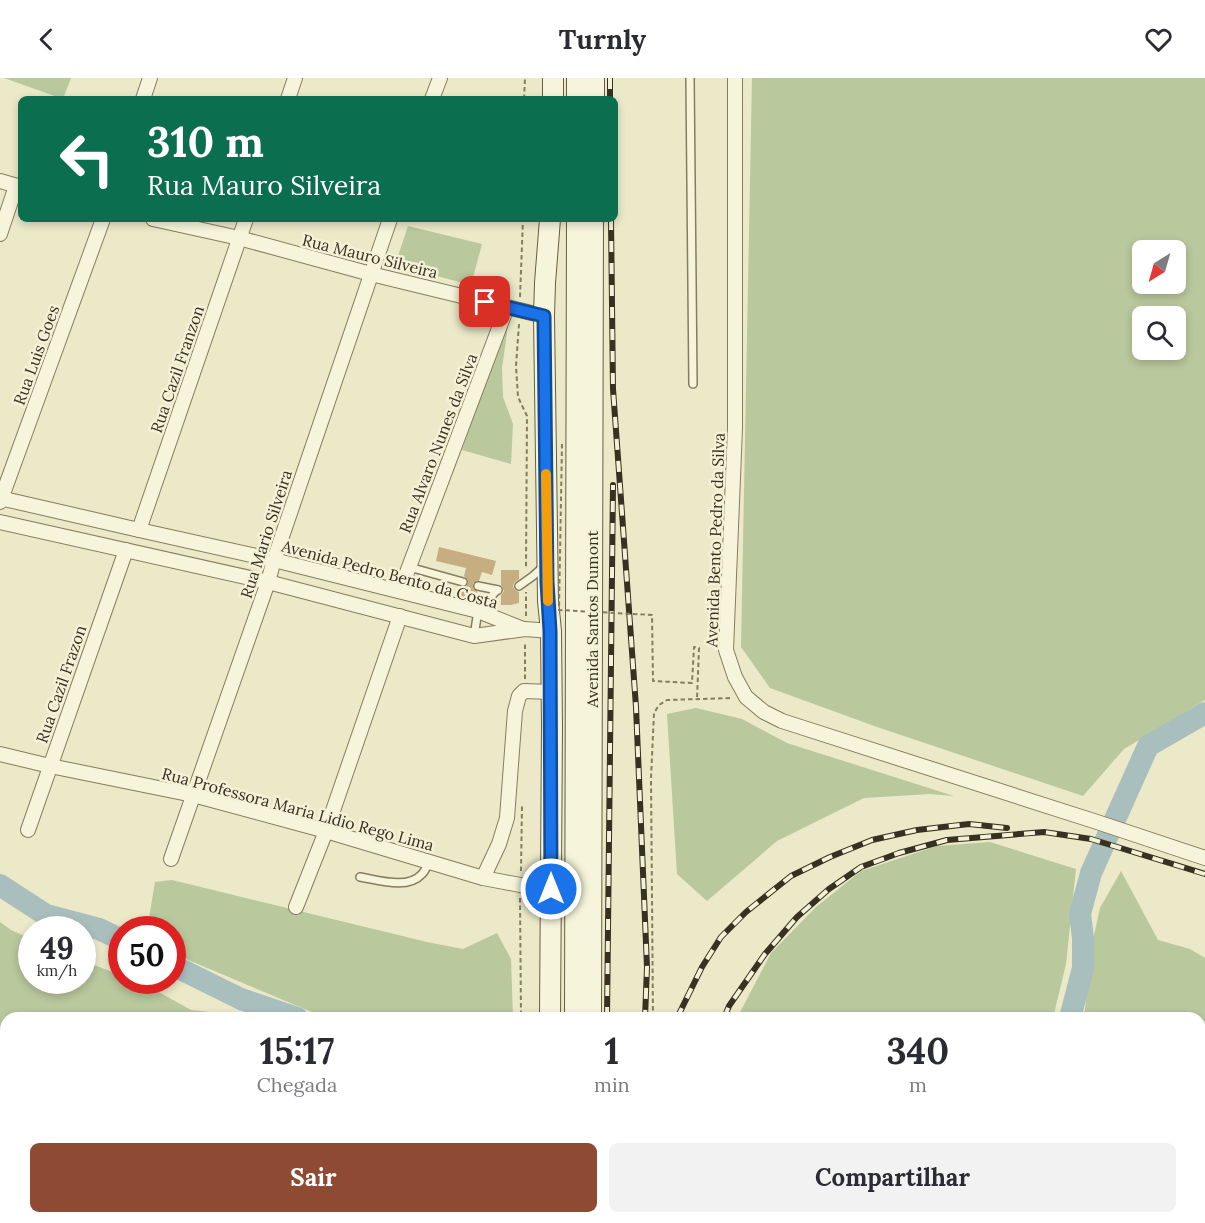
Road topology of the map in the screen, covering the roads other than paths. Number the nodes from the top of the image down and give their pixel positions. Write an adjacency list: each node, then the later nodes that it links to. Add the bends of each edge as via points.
1 (150, 78): 9 (street)
2 (295, 78): 10 (street)
3 (440, 78): 11 (street)
4 (553, 78): 12 (main road)
5 (577, 78): 13 (main road)
6 (594, 78): 14 (main road)
7 (690, 78): 30 (lane)
8 (735, 78): 54 (street, Avenida Bento Pedro da Silva, via 735,428 726,650 746,697 782,721)
9 (144, 96)
10 (289, 96)
11 (433, 96)
12 (553, 96)
13 (577, 96)
14 (594, 96)
15 (0, 181): 16 (street)
16 (18, 186)
17 (18, 189): 25 (street)
18 (102, 222): 31 (street, Rua Luis Goes)
19 (167, 222): 26 (street, Rua Mauro Silveira)
20 (245, 222): 26 (street, Rua Cazil Franzon)
21 (389, 222): 27 (street, Rua Mario Silveira)
22 (550, 222): 29 (main road)
23 (577, 222): 62 (main road, Avenida Santos Dumont)
24 (593, 222): 63 (main road, Avenida Santos Dumont)
25 (0, 234)
26 (239, 238): 27 (street, Rua Mauro Silveira); 33 (street, Rua Cazil Franzon)
27 (371, 274): 28 (street, Rua Mauro Silveira); 35 (street, Rua Mario Silveira)
28 (507, 307): 29 (street, Rua Mauro Silveira); 37 (street, Rua Alvaro Nunes da Silva)
29 (544, 316): 36 (main road)
30 (693, 384)
31 (0, 499): 33 (street, Avenida Pedro Bento da Costa)
32 (0, 522): 34 (street, Avenida Pedro Bento da Costa)
33 (139, 530): 35 (street, Avenida Pedro Bento da Costa)
34 (126, 550): 38 (street, Avenida Pedro Bento da Costa); 50 (street, Rua Cazil Frazon)
35 (274, 560): 38 (street, Rua Mario Silveira); 42 (street, Avenida Pedro Bento da Costa)
36 (547, 563): 41 (lane); 46 (main road)
37 (409, 567): 39 (lane); 42 (street, Rua Alvaro Nunes da Silva)
38 (268, 582): 44 (street, Avenida Pedro Bento da Costa); 51 (street, Rua Mario Silveira)
39 (462, 582)
40 (478, 586): 43 (lane, via 499,590)
41 (519, 586)
42 (400, 591): 43 (street, Avenida Pedro Bento da Costa)
43 (478, 610): 45 (street, Avenida Pedro Bento da Costa); 47 (lane)
44 (400, 616): 47 (street, Avenida Pedro Bento da Costa); 53 (street)
45 (525, 629): 46 (street, Avenida Pedro Bento da Costa); 47 (street, Avenida Pedro Bento da Costa)
46 (550, 631): 48 (main road)
47 (474, 636)
48 (550, 692): 58 (street, via 524,691 517,700 507,818); 59 (main road)
49 (0, 754): 50 (street, Rua Professora Maria Lidio Rego Lima)
50 (50, 766): 51 (street, Rua Professora Maria Lidio Rego Lima); 52 (street, Rua Cazil Frazon)
51 (193, 795): 53 (street, Rua Professora Maria Lidio Rego Lima); 55 (street, Rua Mario Silveira)
52 (28, 830)
53 (326, 831): 56 (street, Rua Professora Maria Lidio Rego Lima); 60 (street)
54 (1205, 858)
55 (171, 859)
56 (430, 862): 57 (lane, via 415,880 403,883); 58 (street, Rua Professora Maria Lidio Rego Lima)
57 (360, 877)
58 (483, 878): 59 (street, Rua Professora Maria Lidio Rego Lima)
59 (551, 889): 61 (main road)
60 (296, 907)
61 (550, 1012)
62 (575, 1012)
63 (591, 1012)

